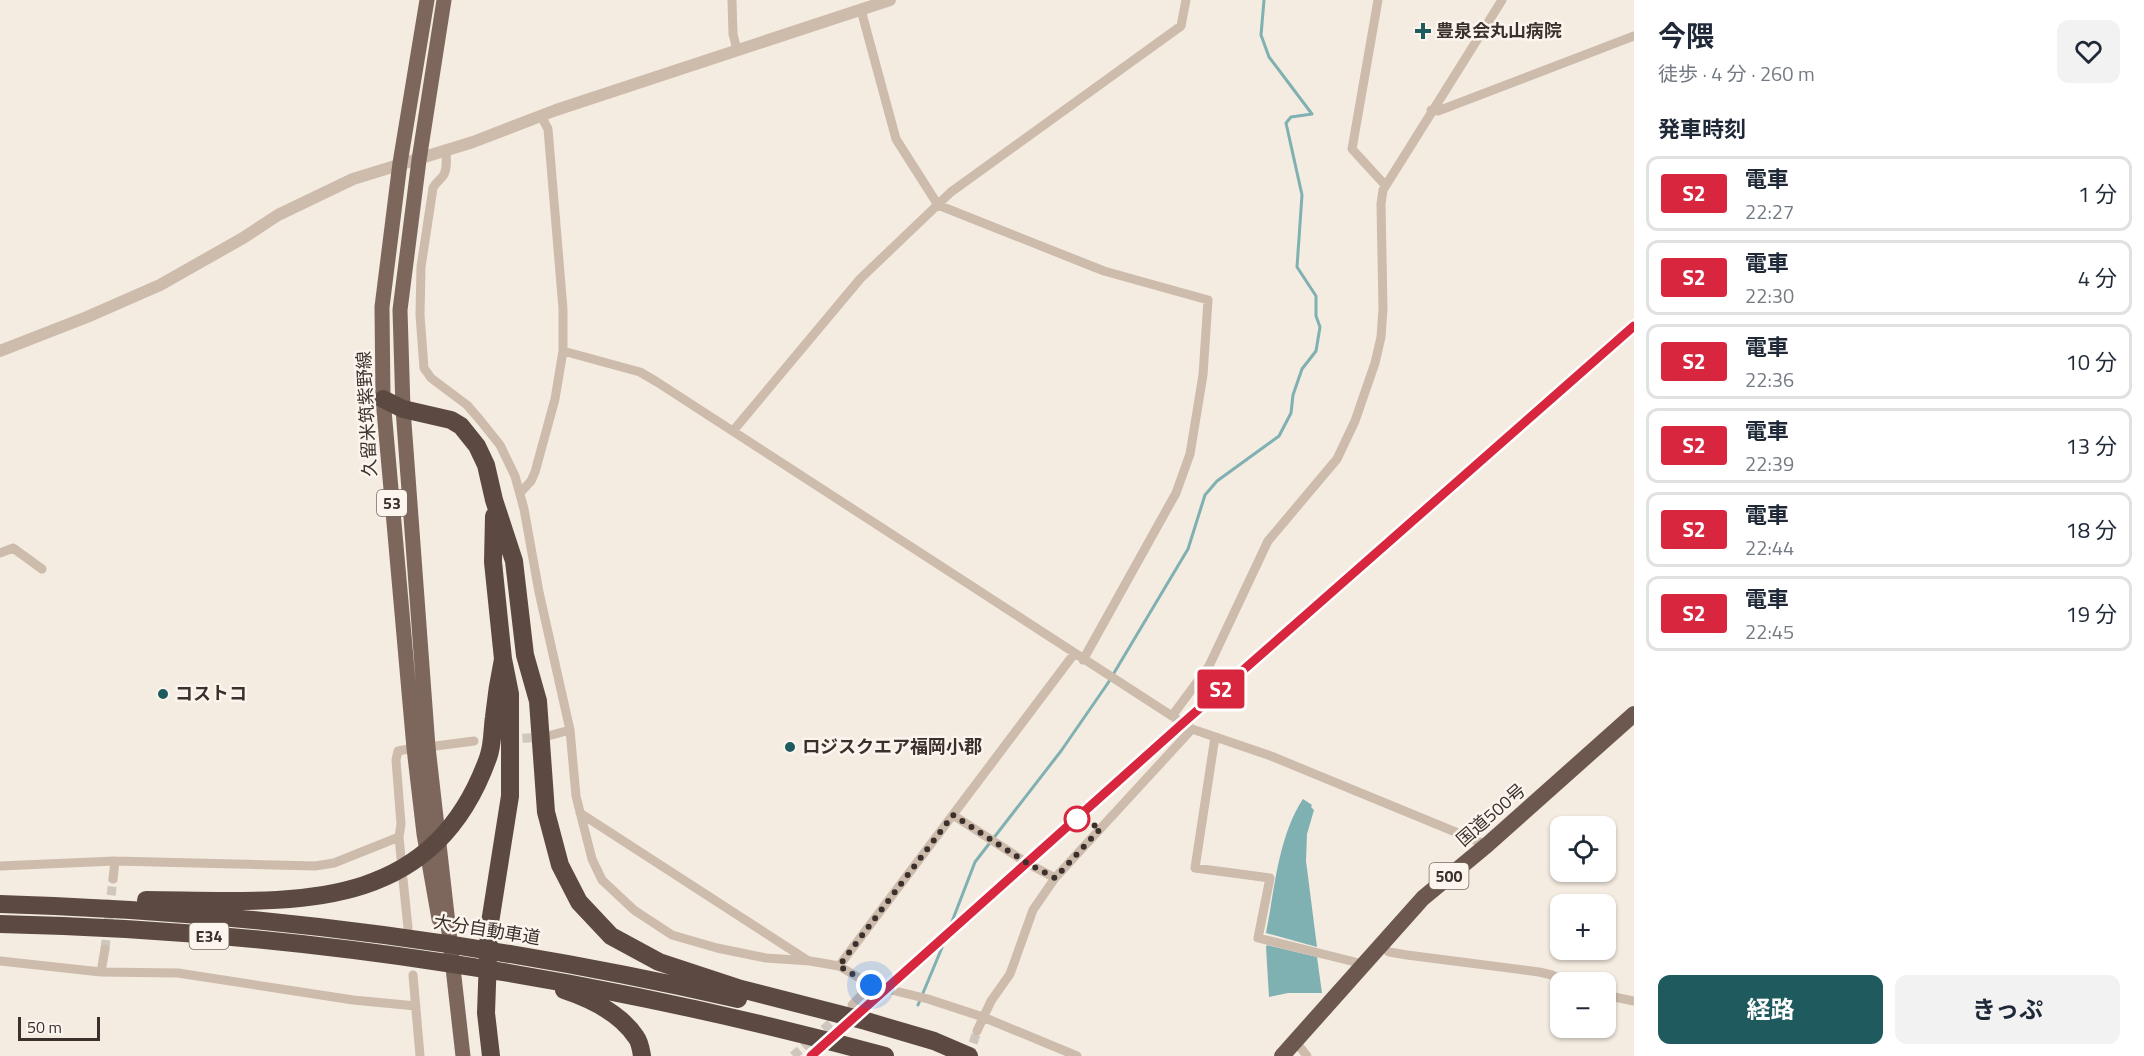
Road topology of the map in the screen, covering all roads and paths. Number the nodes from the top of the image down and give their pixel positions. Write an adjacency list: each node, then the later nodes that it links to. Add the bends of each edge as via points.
1 (427, 0): 15 (main road, 久留米筑紫野線 / 53)
2 (444, 0): 14 (main road, 久留米筑紫野線 / 53)
3 (732, 0): 10 (street)
4 (890, 0): 8 (street)
5 (1186, 0): 17 (street, via 1181,26)
6 (1378, 0): 16 (street, via 1352,149)
7 (1502, 0): 11 (street)
8 (861, 9): 10 (street); 17 (street, via 896,139)
9 (1634, 36): 11 (street, via 1438,111)
10 (737, 50): 12 (street)
11 (1431, 110): 16 (street)
12 (541, 117): 13 (street); 19 (street, via 548,129)
13 (446, 150): 14 (street); 23 (street, via 446,168 433,188 421,267 424,368 467,405 500,446)
14 (419, 160): 15 (street); 21 (main road, 久留米筑紫野線 / 53, via 400,310)
15 (400, 163): 18 (street, via 308,199 160,285); 20 (main road, 久留米筑紫野線 / 53, via 382,307)
16 (1385, 185): 32 (street, via 1381,204 1381,337 1355,421 1337,459 1268,541 1209,666)
17 (938, 205): 22 (street, via 860,279); 30 (street, via 1104,271 1208,300 1203,375 1190,454 1176,493)
18 (0, 351)
19 (563, 351): 22 (street, via 640,372); 23 (street, via 555,399 535,472)
20 (383, 399): 21 (highway); 38 (main road, 久留米筑紫野線 / 53)
21 (403, 409): 24 (highway, via 461,426 486,465); 38 (main road, 久留米筑紫野線 / 53)
22 (733, 431): 27 (street)
23 (520, 493): 34 (street)
24 (494, 500): 28 (highway, via 514,561); 29 (highway, via 493,562)
25 (0, 553): 26 (street, via 13,548)
26 (42, 569)
27 (1074, 654): 30 (street); 40 (street)
28 (525, 655): 65 (highway, via 538,701 546,812 560,865 579,902 611,936 659,962 741,989); 73 (highway, via 519,807 499,929 497,1024)
29 (503, 659): 45 (highway, via 489,755 473,792 455,823); 72 (highway, via 510,694 510,796 489,929 486,1013)
30 (1083, 660): 32 (street)
31 (1634, 714): 42 (highway, 国道500号 / 500)
32 (1172, 717): 33 (street)
33 (1192, 729): 36 (street); 46 (street)
34 (570, 730): 35 (street); 39 (street)
35 (548, 736)
36 (1215, 737): 42 (street, via 1272,756); 55 (street, via 1195,868 1270,878 1258,938)
37 (474, 741): 38 (street)
38 (421, 747): 41 (street, via 398,751); 71 (main road, 久留米筑紫野線 / 53, via 426,846)
39 (580, 813): 54 (street); 54 (street, via 602,880 651,923 672,935 717,948)
40 (953, 815): 46 (street); 56 (street)
41 (399, 837): 43 (street, via 334,863 315,866); 45 (street)
42 (1487, 845): 51 (highway, 国道500号 / 500, via 1423,898)
43 (115, 861): 44 (street); 47 (street)
44 (0, 866)
45 (406, 867): 48 (highway, via 369,885 277,901 85,900); 50 (street)
46 (1055, 878): 66 (street, via 1033,910 1010,974)
47 (113, 879)
48 (0, 904): 50 (highway, 大分自動車道 / E34, via 149,911)
49 (0, 924): 57 (highway, E34, via 117,929 320,947)
50 (412, 934): 65 (highway, 大分自動車道 / E34)
51 (1380, 945): 55 (highway, 国道500号 / 500); 60 (street, via 1389,952)
52 (105, 949): 58 (street)
53 (0, 962): 58 (street)
54 (810, 962): 56 (street)
55 (1363, 964): 69 (highway, 国道500号 / 500)
56 (839, 966): 61 (street)
57 (415, 967): 59 (highway, E34); 64 (street)
58 (101, 972): 64 (street, via 178,973)
59 (511, 973): 74 (highway, via 577,995 614,1014 638,1039); 75 (highway, E34, via 668,1003)
60 (1550, 975)
61 (871, 985): 65 (street); 66 (street)
62 (1616, 997): 63 (street)
63 (1634, 1001)
64 (416, 1006): 70 (street)
65 (845, 1015): 67 (highway)
66 (983, 1017): 68 (street); 78 (street)
67 (863, 1025): 76 (highway); 77 (highway, via 934,1041)
68 (977, 1031)
69 (1296, 1042): 79 (highway, 国道500号 / 500); 80 (street)
70 (420, 1056)
71 (463, 1056)
72 (491, 1056)
73 (503, 1056)
74 (642, 1056)
75 (885, 1056)
76 (959, 1056)
77 (969, 1056)
78 (1077, 1056)
79 (1282, 1056)
80 (1307, 1056)

